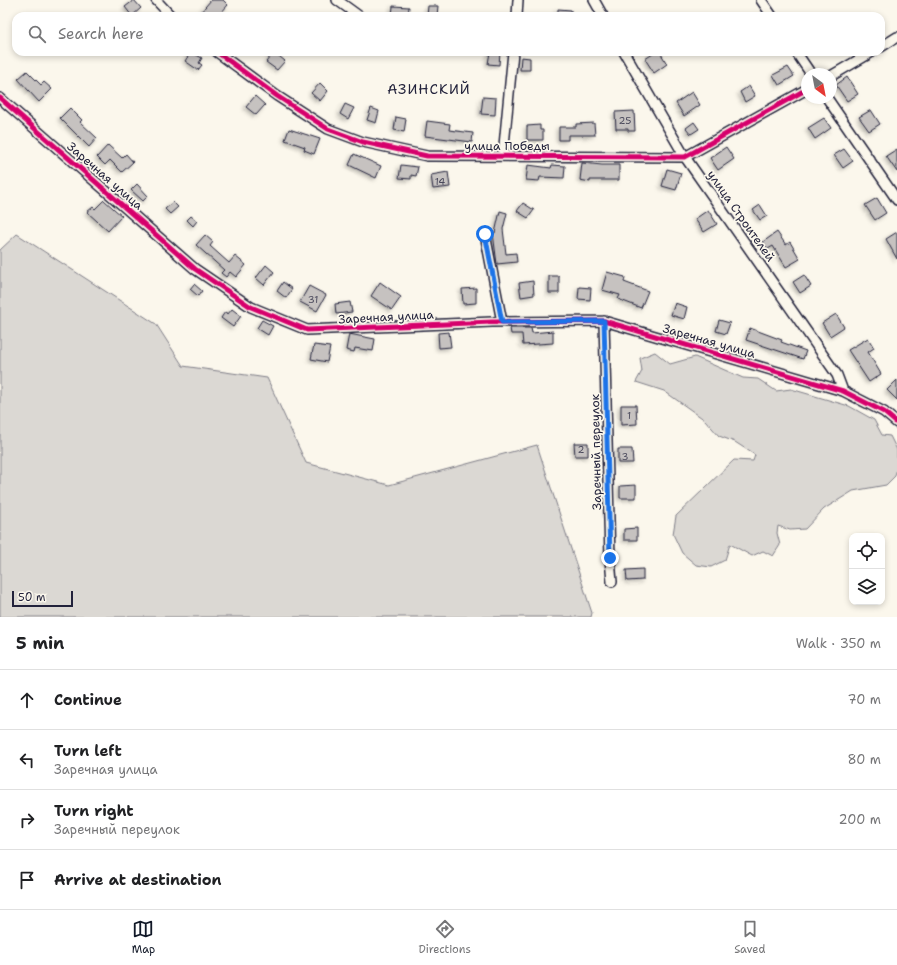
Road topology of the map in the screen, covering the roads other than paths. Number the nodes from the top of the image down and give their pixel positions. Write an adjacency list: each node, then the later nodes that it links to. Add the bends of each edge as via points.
1 (156, 0): 6 (street)
2 (337, 0): 7 (street)
3 (518, 0): 8 (street)
4 (594, 0): 9 (street)
5 (761, 0): 10 (street)
6 (167, 12)
7 (354, 12)
8 (517, 12)
9 (601, 12)
10 (769, 12)
11 (897, 37): 12 (street)
12 (885, 44)
13 (222, 56): 23 (street, улица Победы, via 276,96 328,129 363,142 428,156)
14 (513, 56): 23 (street)
15 (626, 56): 24 (street, улица Строителей)
16 (799, 56): 18 (street)
17 (865, 56): 19 (street)
18 (807, 68)
19 (837, 72)
20 (801, 92): 24 (street, улица Победы)
21 (0, 98): 28 (street, Заречная улица, via 195,269 251,307 307,330)
22 (832, 104): 25 (street)
23 (503, 156): 24 (street, улица Победы)
24 (685, 157): 29 (street, улица Строителей, via 837,375)
25 (897, 200)
26 (485, 234): 28 (street)
27 (604, 321): 28 (street, Заречная улица); 29 (street, Заречная улица); 31 (street, Заречный переулок)
28 (502, 322)
29 (843, 391): 30 (street, Заречная улица, via 884,412)
30 (897, 423)
31 (612, 582)

